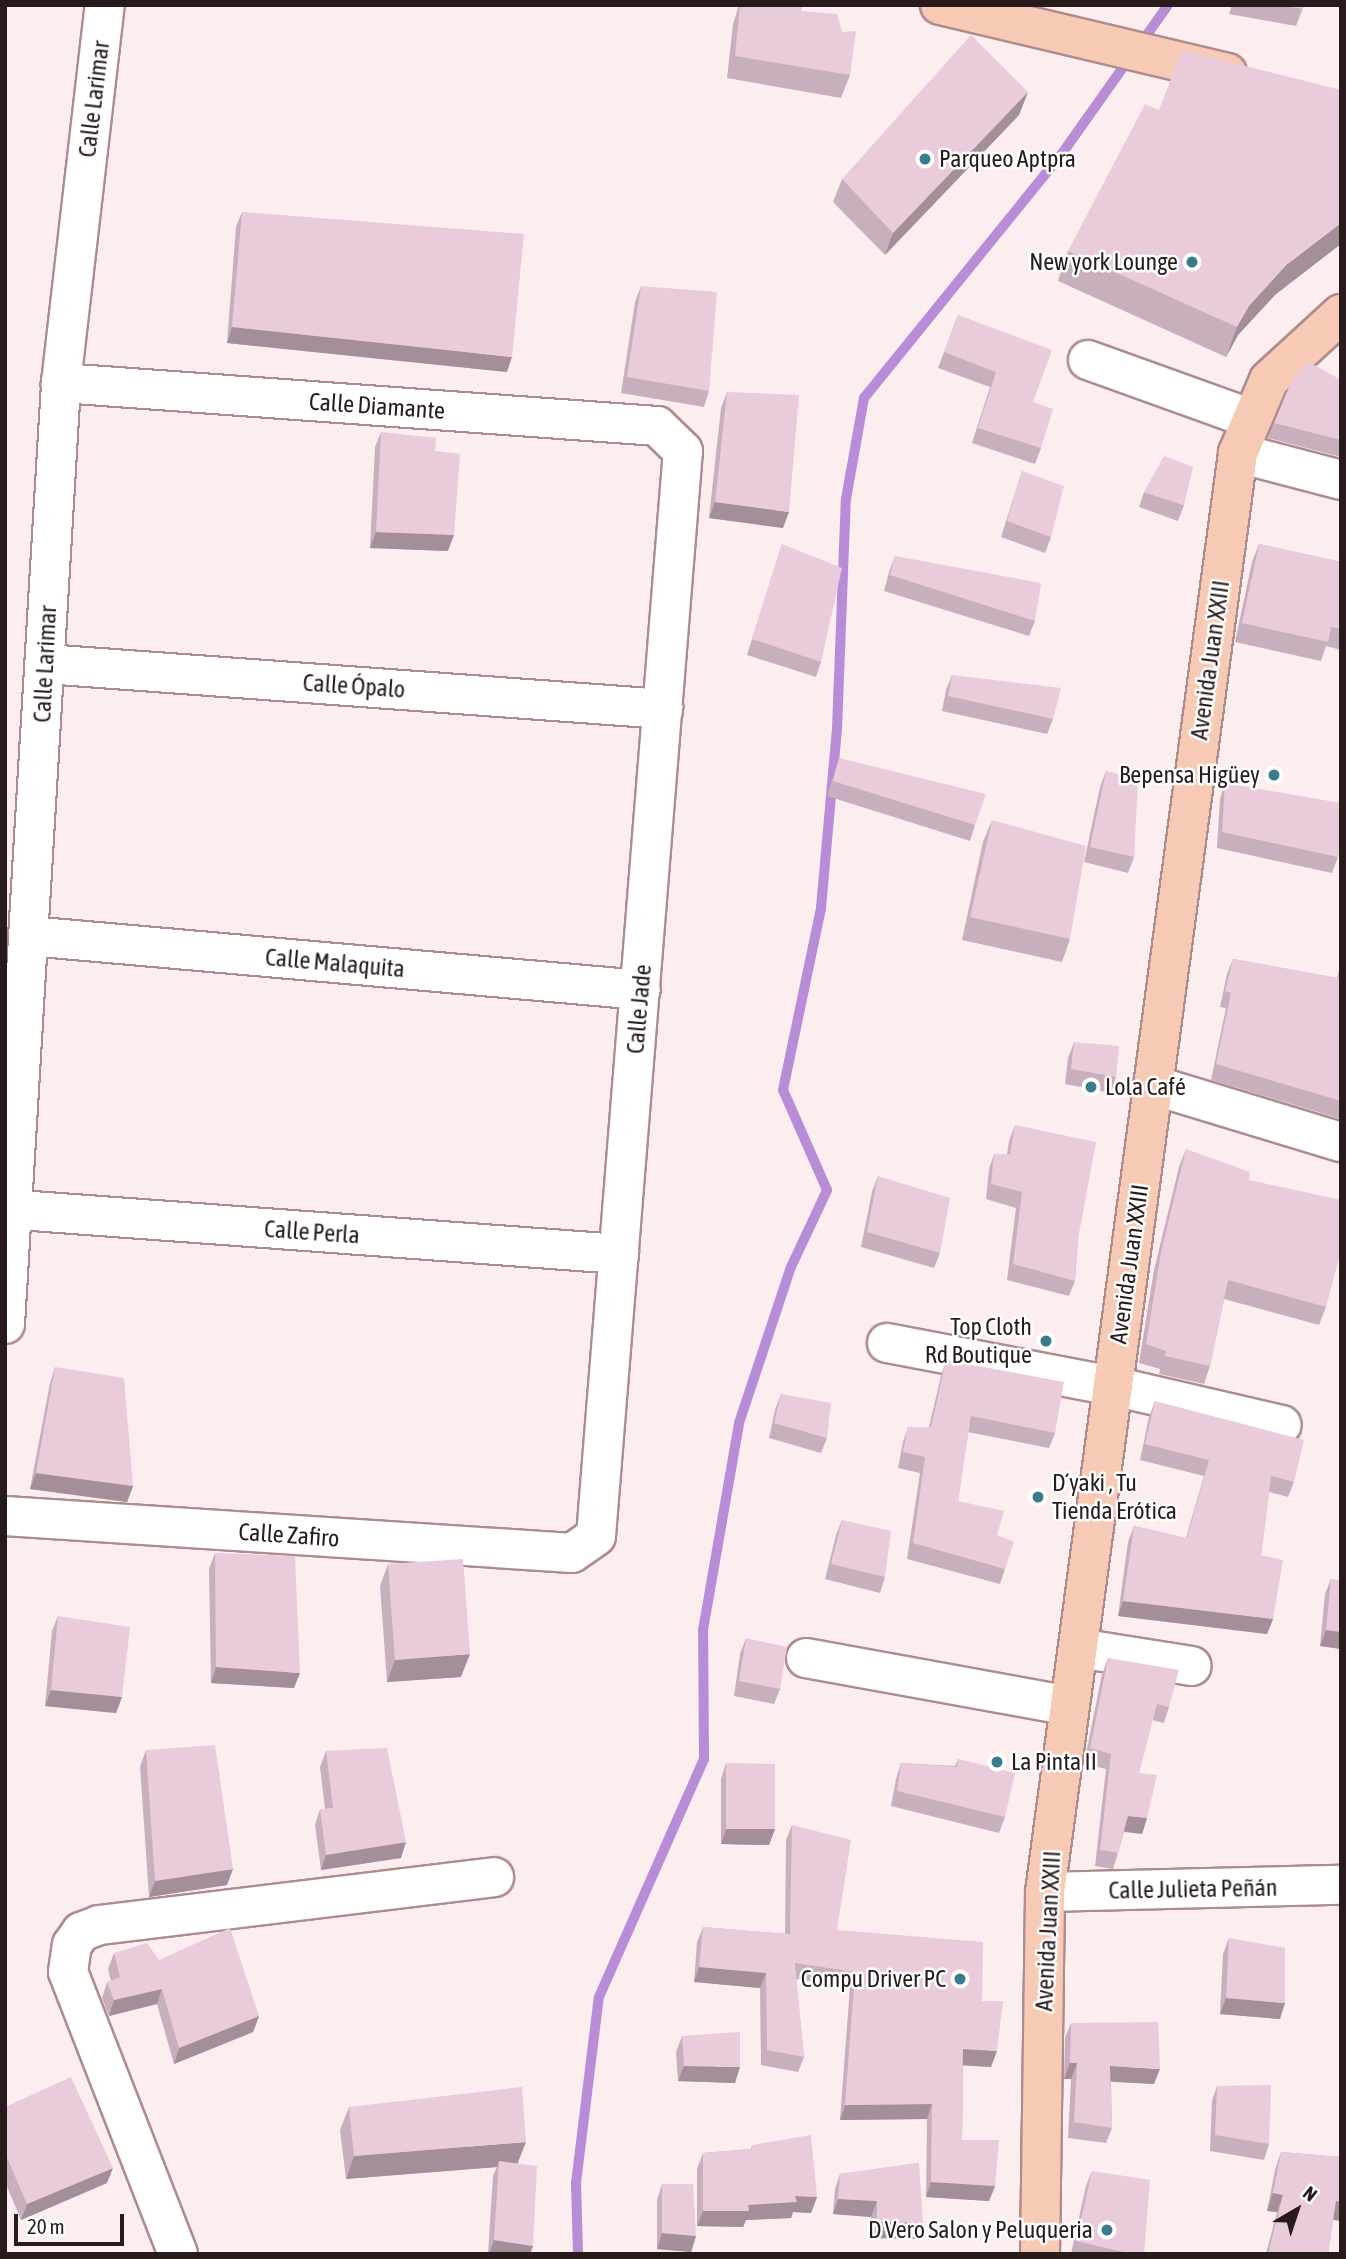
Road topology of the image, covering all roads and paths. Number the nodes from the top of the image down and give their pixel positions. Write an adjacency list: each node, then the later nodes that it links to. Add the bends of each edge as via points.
1 (105, 5): 7 (street, Calle Larimar)
2 (940, 5): 3 (main road)
3 (947, 6): 4 (main road)
4 (1264, 82)
5 (1341, 314): 8 (main road, Avenida Juan XXIII, via 1269,380)
6 (1088, 360): 8 (street)
7 (61, 383): 9 (street, Calle Diamante, via 657,426); 11 (street, Calle Larimar)
8 (1245, 436): 10 (street); 15 (main road, Avenida Juan XXIII)
9 (683, 451): 12 (street, Calle Jade)
10 (1341, 480)
11 (45, 664): 12 (street, Calle Ópalo); 13 (street, Calle Larimar)
12 (663, 709): 14 (street, Calle Jade)
13 (29, 936): 14 (street, Calle Malaquita); 17 (street, Calle Larimar)
14 (641, 990): 18 (street, Calle Jade)
15 (1153, 1085): 16 (street); 21 (main road, Avenida Juan XXIII)
16 (1341, 1142)
17 (8, 1209): 18 (street, Calle Perla); 19 (street, Calle Larimar)
18 (619, 1254): 24 (street, Calle Jade, via 600,1525 592,1543)
19 (5, 1324)
20 (887, 1343): 21 (street)
21 (1113, 1386): 22 (street); 25 (main road, Avenida Juan XXIII)
22 (1282, 1425)
23 (5, 1516): 24 (street, Calle Zafiro)
24 (572, 1553)
25 (1078, 1648): 27 (street); 28 (main road, Avenida Juan XXIII)
26 (806, 1658): 28 (street)
27 (1192, 1666)
28 (1070, 1706): 31 (main road, Avenida Juan XXIII)
29 (494, 1877): 32 (street, via 99,1925 82,1932 72,1945 68,1972)
30 (1341, 1885): 31 (street, Calle Julieta Peñán)
31 (1045, 1892): 33 (main road, Avenida Juan XXIII)
32 (178, 2254)
33 (1040, 2254)

